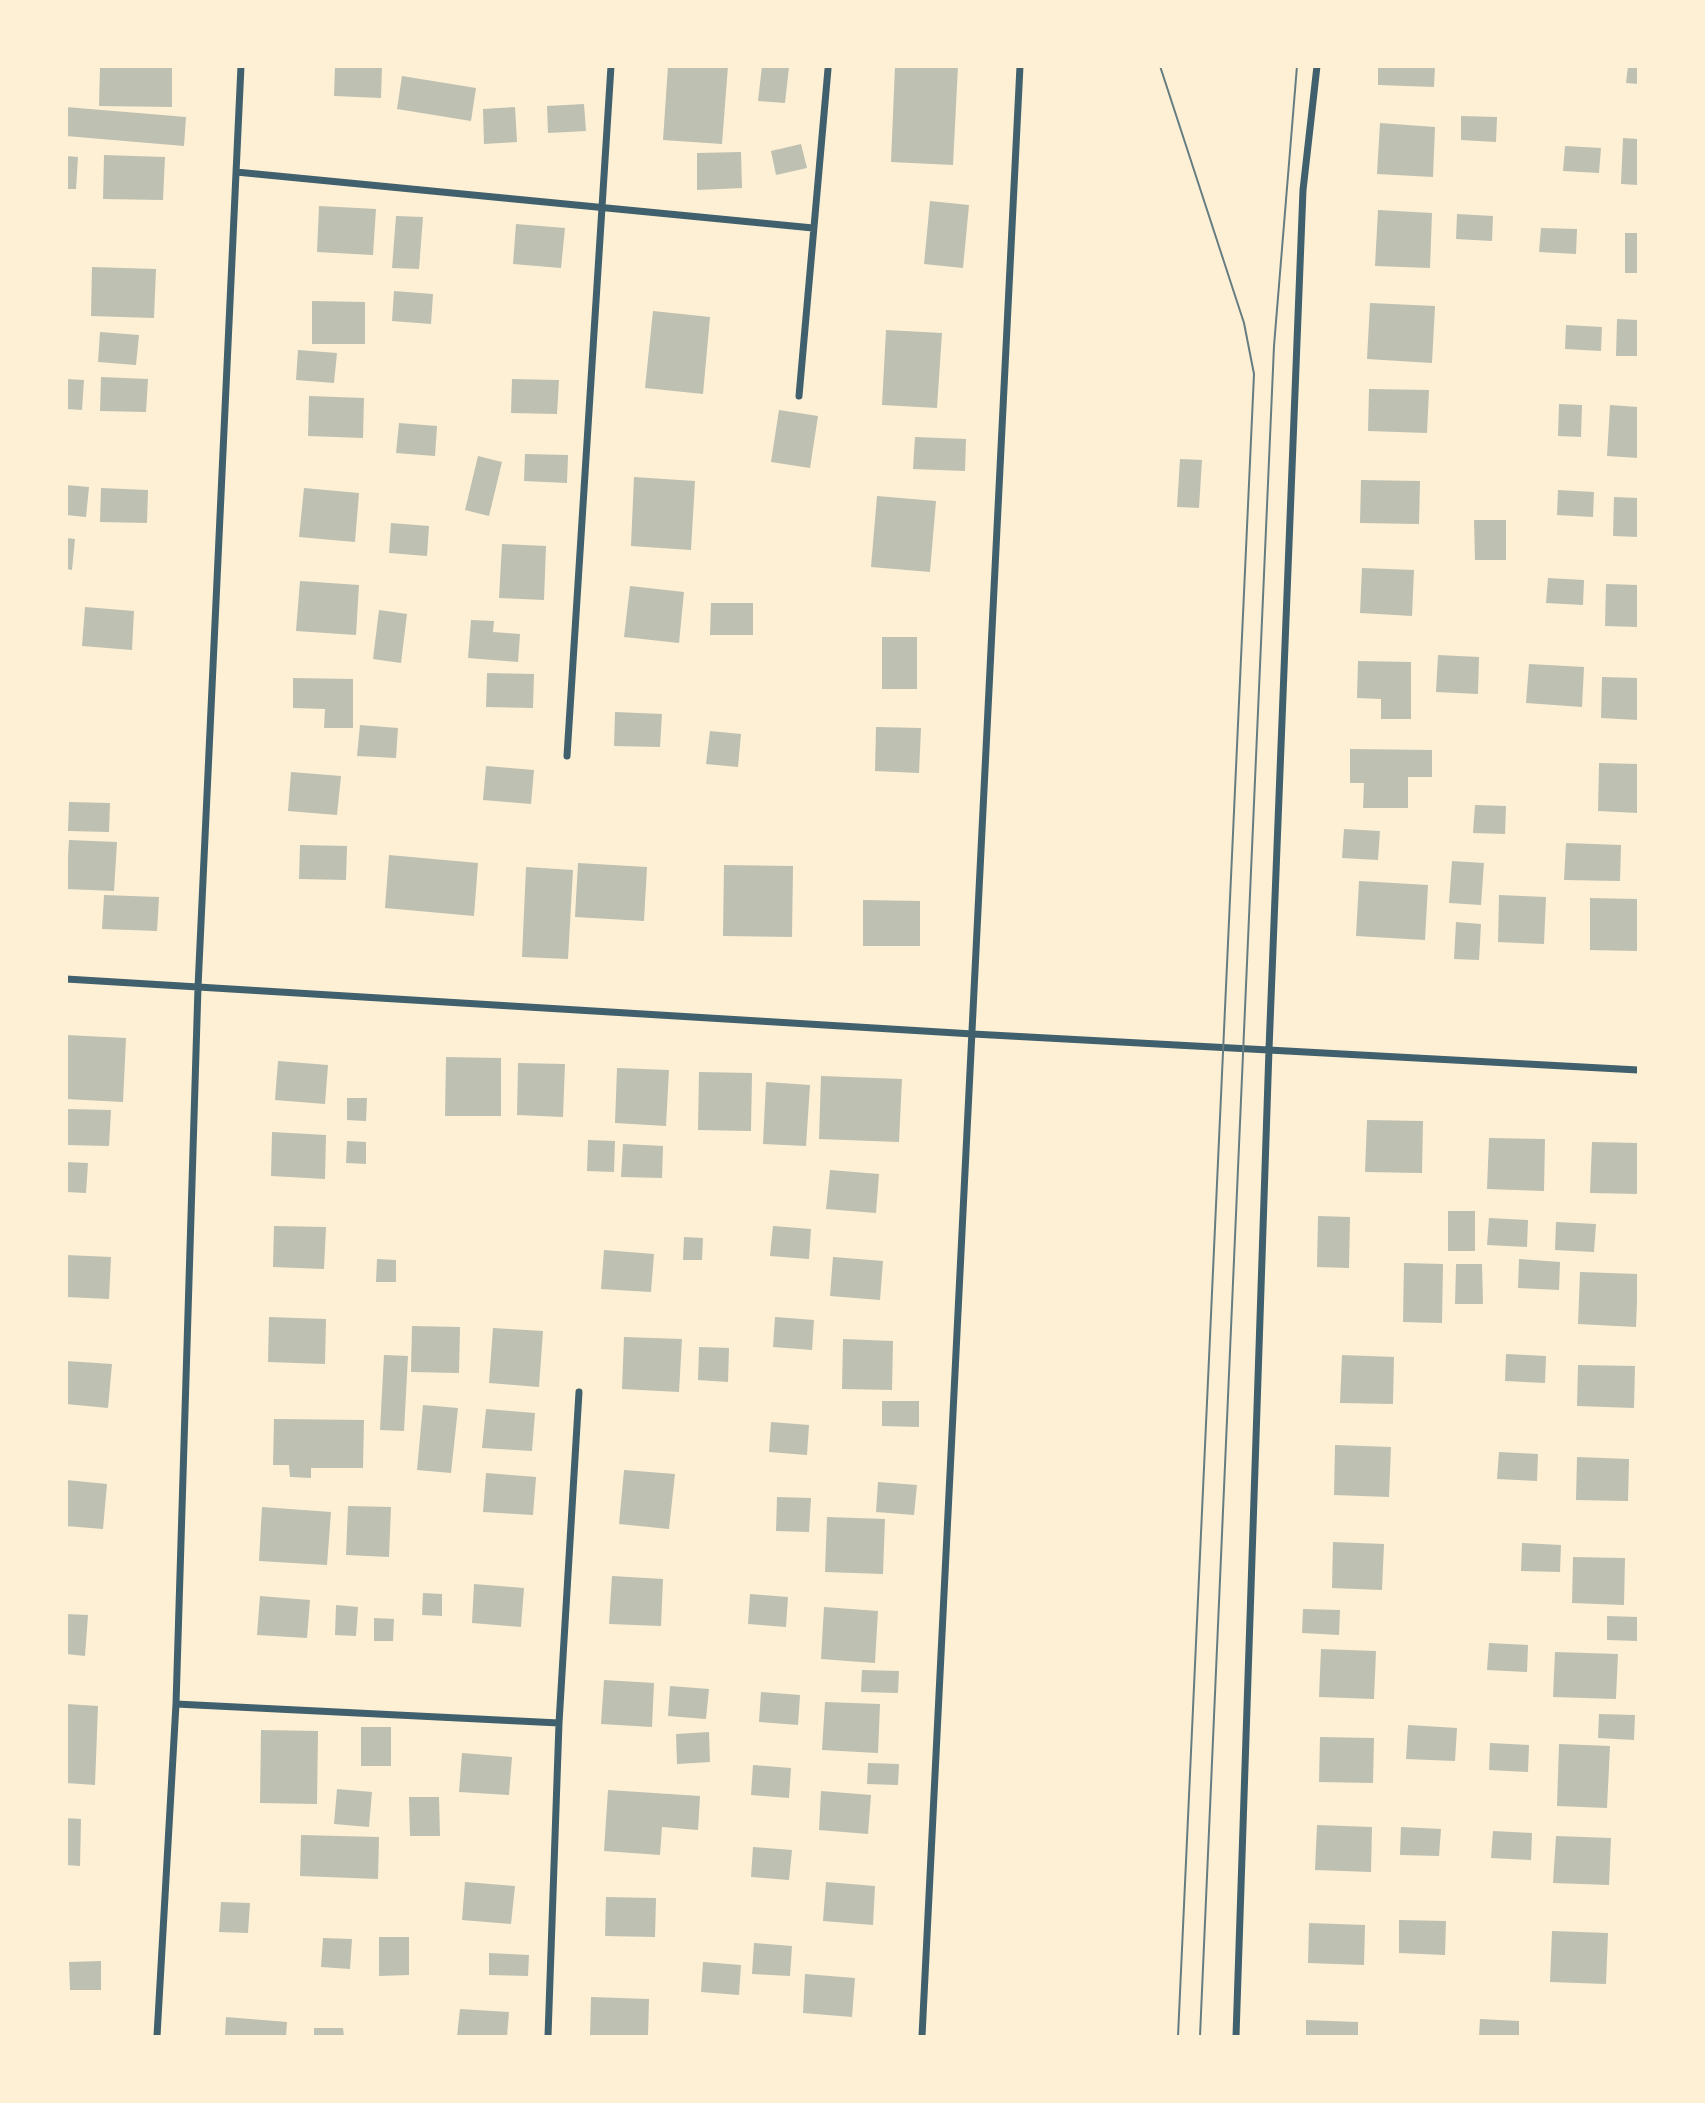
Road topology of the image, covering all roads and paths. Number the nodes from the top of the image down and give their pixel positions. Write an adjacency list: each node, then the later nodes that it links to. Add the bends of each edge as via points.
1 (241, 66): 6 (street)
2 (611, 66): 7 (street)
3 (1020, 66): 13 (street)
4 (1317, 66): 14 (street, via 1303,190)
5 (828, 69): 8 (street)
6 (236, 172): 7 (street); 12 (street)
7 (603, 208): 8 (street); 10 (street)
8 (813, 229): 9 (street)
9 (799, 396)
10 (567, 755)
11 (66, 979): 12 (street)
12 (198, 987): 13 (street); 17 (street)
13 (973, 1034): 14 (street); 21 (street)
14 (1269, 1049): 15 (street); 22 (street)
15 (1639, 1070)
16 (579, 1392): 18 (street)
17 (176, 1703): 18 (street); 19 (street)
18 (559, 1723): 20 (street)
19 (157, 2036)
20 (548, 2036)
21 (922, 2036)
22 (1236, 2036)

